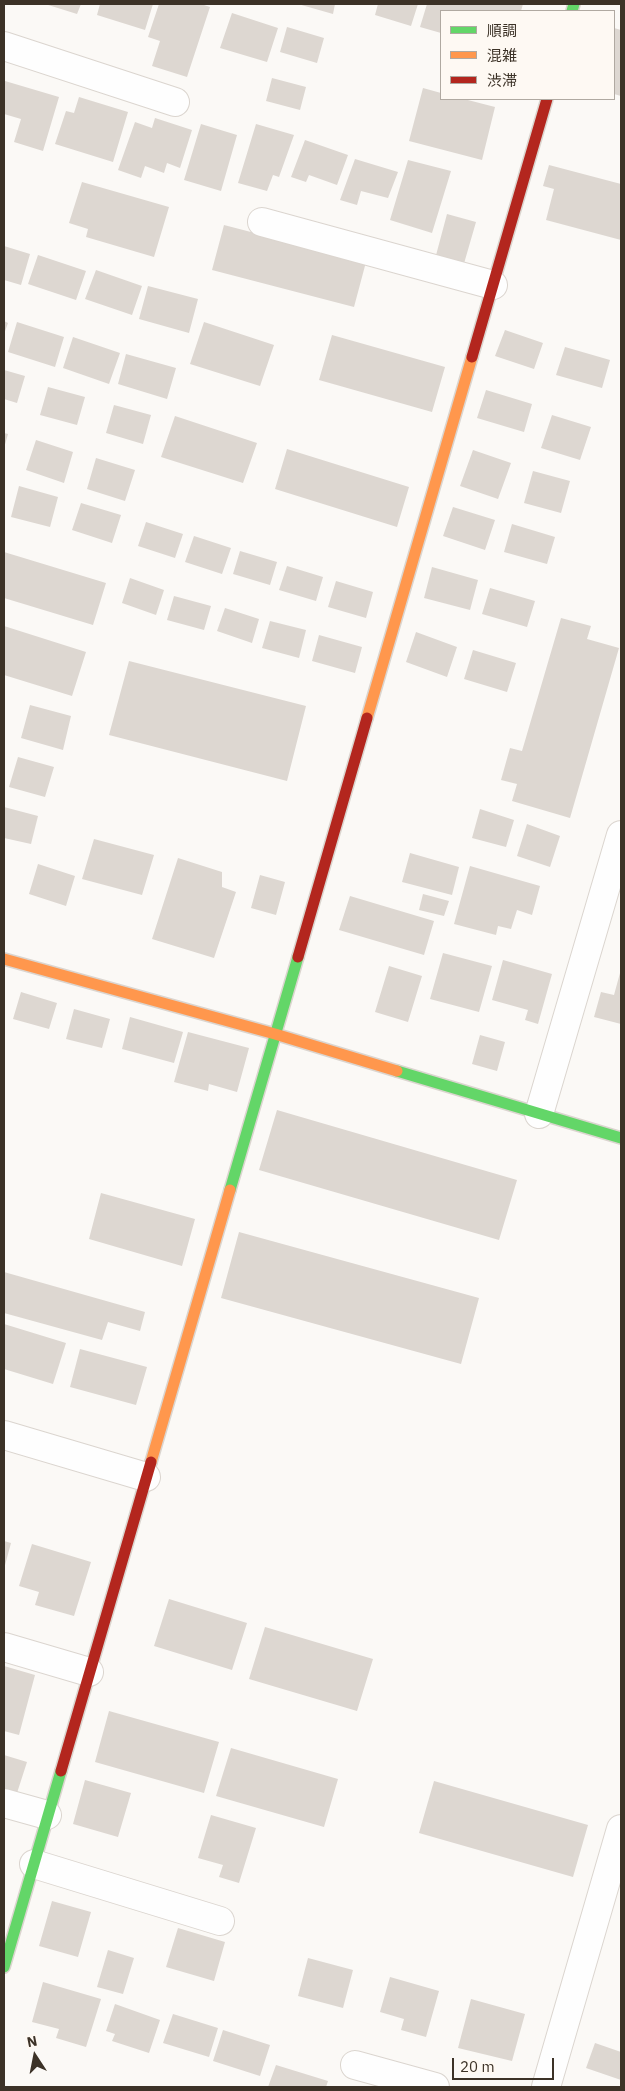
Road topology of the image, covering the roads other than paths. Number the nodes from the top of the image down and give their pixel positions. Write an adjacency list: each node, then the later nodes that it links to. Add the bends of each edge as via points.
1 (4, 46): 3 (street)
2 (547, 100): 5 (street)
3 (176, 102)
4 (262, 222): 5 (street)
5 (492, 285): 8 (street)
6 (621, 835): 9 (street)
7 (4, 959): 8 (street)
8 (275, 1034): 9 (street); 12 (street)
9 (539, 1114): 10 (street)
10 (621, 1138)
11 (4, 1435): 12 (street)
12 (146, 1477): 14 (street)
13 (4, 1647): 14 (street)
14 (89, 1672): 16 (street)
15 (4, 1803): 16 (street)
16 (47, 1816): 18 (street)
17 (621, 1829): 23 (street)
18 (34, 1864): 19 (street); 20 (street)
19 (220, 1921)
20 (4, 1967)
21 (355, 2065): 22 (street)
22 (435, 2087)
23 (546, 2087)

